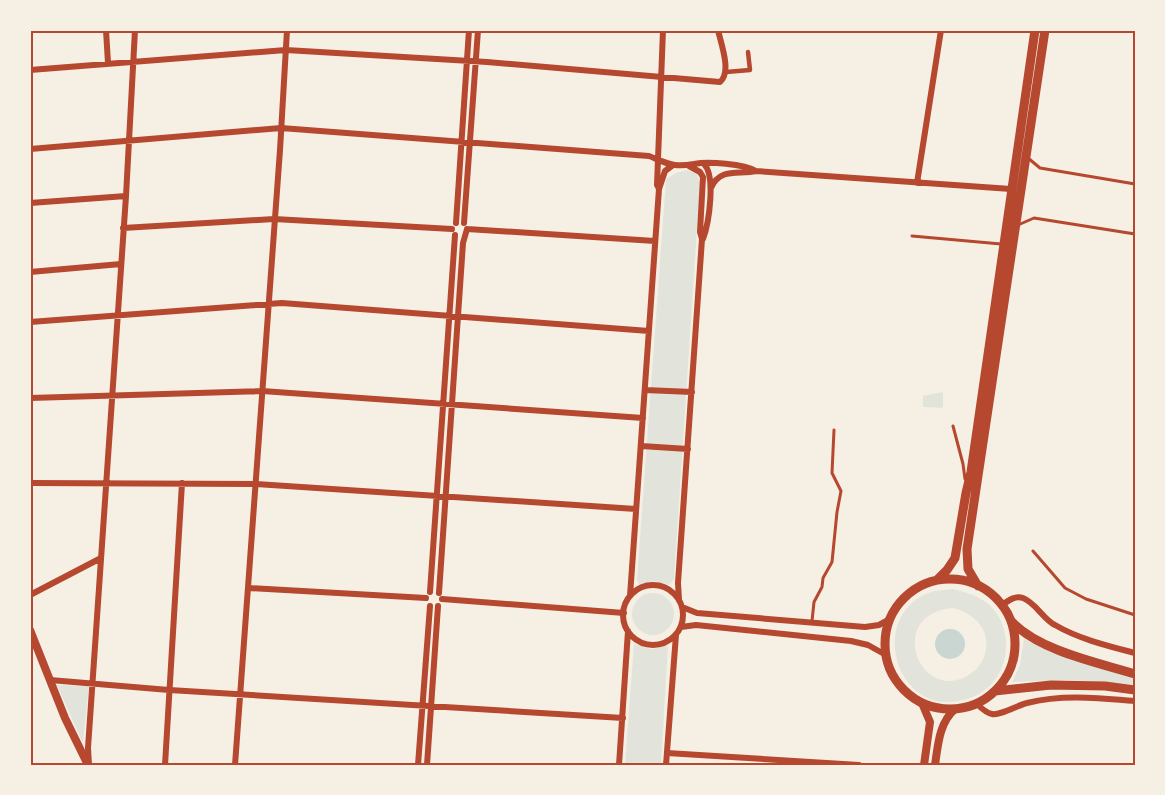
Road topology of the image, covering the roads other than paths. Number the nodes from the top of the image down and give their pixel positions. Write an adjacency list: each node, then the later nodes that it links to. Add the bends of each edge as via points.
1 (106, 30): 16 (street)
2 (135, 30): 15 (street)
3 (287, 30): 11 (street)
4 (469, 30): 13 (street)
5 (478, 30): 14 (street)
6 (663, 30): 18 (street)
7 (718, 30): 19 (street)
8 (941, 30): 31 (street)
9 (1035, 30): 35 (main road)
10 (1045, 30): 25 (main road)
11 (286, 50): 13 (street); 15 (street); 20 (street)
12 (748, 52): 19 (street, via 750,70)
13 (467, 60): 14 (street); 22 (street)
14 (476, 61): 18 (street); 23 (street)
15 (134, 62): 16 (street); 21 (street)
16 (108, 63): 17 (street)
17 (30, 70)
18 (661, 75): 19 (street, via 720,82); 26 (street)
19 (725, 75)
20 (281, 128): 21 (street); 22 (street); 38 (street)
21 (129, 141): 24 (street); 36 (street)
22 (462, 141): 23 (street); 41 (street)
23 (470, 142): 26 (street, via 649,156); 42 (street)
24 (30, 149)
25 (1026, 157): 33 (lane, via 1040,168); 39 (main road)
26 (658, 161): 28 (street); 34 (street)
27 (704, 164): 29 (street); 30 (street, via 749,167); 32 (street)
28 (673, 165): 29 (street); 34 (street, via 665,171)
29 (689, 166): 45 (street, via 703,177)
30 (756, 171): 31 (street); 32 (street, via 729,172)
31 (918, 183): 35 (street)
32 (712, 184): 45 (street)
33 (1135, 184)
34 (659, 189): 46 (street)
35 (1011, 189): 47 (main road)
36 (126, 196): 37 (street); 40 (street)
37 (30, 203)
38 (274, 219): 40 (street); 41 (street); 50 (street)
39 (1017, 226): 43 (lane, via 1034,218); 79 (main road, via 967,549 968,569)
40 (123, 228): 48 (street)
41 (454, 229): 42 (street); 42 (street, via 459,237); 51 (street)
42 (465, 230): 46 (street); 53 (street)
43 (1135, 234)
44 (912, 236): 47 (lane)
45 (702, 239): 58 (street)
46 (655, 241): 55 (street)
47 (1003, 244): 72 (main road)
48 (121, 264): 49 (street); 52 (street)
49 (30, 272)
50 (269, 304): 51 (street); 52 (street); 57 (street)
51 (449, 315): 53 (street); 61 (street)
52 (118, 316): 54 (street); 59 (street)
53 (458, 316): 55 (street); 62 (street)
54 (30, 322)
55 (649, 331): 56 (street)
56 (645, 390): 58 (street); 63 (street)
57 (262, 391): 59 (street); 61 (street); 71 (street)
58 (692, 393): 67 (street)
59 (112, 395): 60 (street); 69 (street)
60 (30, 398)
61 (443, 403): 62 (street); 73 (street)
62 (452, 404): 63 (street); 74 (street)
63 (643, 418): 66 (street)
64 (953, 426): 72 (lane, via 965,470)
65 (834, 430): 95 (lane, via 832,473 841,491 832,562 814,602)
66 (641, 446): 67 (street); 75 (street)
67 (688, 449): 86 (street)
68 (30, 483): 69 (street)
69 (106, 483): 70 (street); 77 (street)
70 (182, 483): 71 (street); 105 (street)
71 (256, 484): 73 (street); 80 (street)
72 (966, 493): 78 (main road, via 955,558)
73 (437, 495): 74 (street); 81 (street)
74 (446, 495): 75 (street); 83 (street)
75 (636, 509): 84 (street)
76 (1033, 551): 92 (lane, via 1065,588)
77 (101, 558): 82 (street); 104 (street)
78 (937, 580): 79 (main road, via 958,580); 93 (main road, via 909,594)
79 (978, 586): 87 (main road)
80 (249, 588): 85 (street); 108 (street)
81 (430, 592): 83 (street); 85 (street)
82 (30, 596)
83 (440, 596): 89 (street); 91 (street)
84 (630, 596): 86 (street, via 655,585 673,592); 91 (street)
85 (426, 598): 88 (street)
86 (679, 600): 90 (street)
87 (1002, 605): 94 (main road); 100 (street, via 1021,597 1063,629)
88 (430, 606): 89 (street); 112 (street)
89 (438, 606): 113 (street)
90 (682, 607): 95 (street, via 697,613); 96 (street)
91 (624, 613): 98 (street)
92 (1135, 615)
93 (890, 619): 95 (street, via 865,627); 101 (main road)
94 (1010, 620): 102 (main road, via 1050,646); 107 (main road, via 1014,635 1011,666)
95 (812, 623)
96 (681, 627): 99 (street); 101 (street, via 696,625 851,641)
97 (30, 630): 103 (street)
98 (627, 630): 99 (street, via 650,645); 115 (street)
99 (676, 635): 116 (street)
100 (1135, 653)
101 (886, 655): 110 (main road, via 898,683)
102 (1135, 674)
103 (50, 680): 104 (street); 117 (street)
104 (92, 684): 105 (street); 117 (street)
105 (170, 690): 108 (street); 118 (street)
106 (1135, 690): 107 (main road, via 1051,685)
107 (995, 691): 111 (main road)
108 (240, 693): 112 (street); 119 (street)
109 (1135, 701): 111 (street, via 1051,698 996,715)
110 (922, 703): 114 (main road); 125 (street, via 930,722)
111 (977, 704): 114 (main road)
112 (423, 705): 113 (street); 120 (street)
113 (432, 705): 115 (street); 121 (street)
114 (955, 709): 126 (street, via 943,724)
115 (623, 718): 122 (street)
116 (667, 753): 123 (street); 124 (street)
117 (89, 765)
118 (165, 765)
119 (235, 765)
120 (418, 765)
121 (427, 765)
122 (619, 765)
123 (666, 765)
124 (859, 765)
125 (924, 765)
126 (935, 765)

